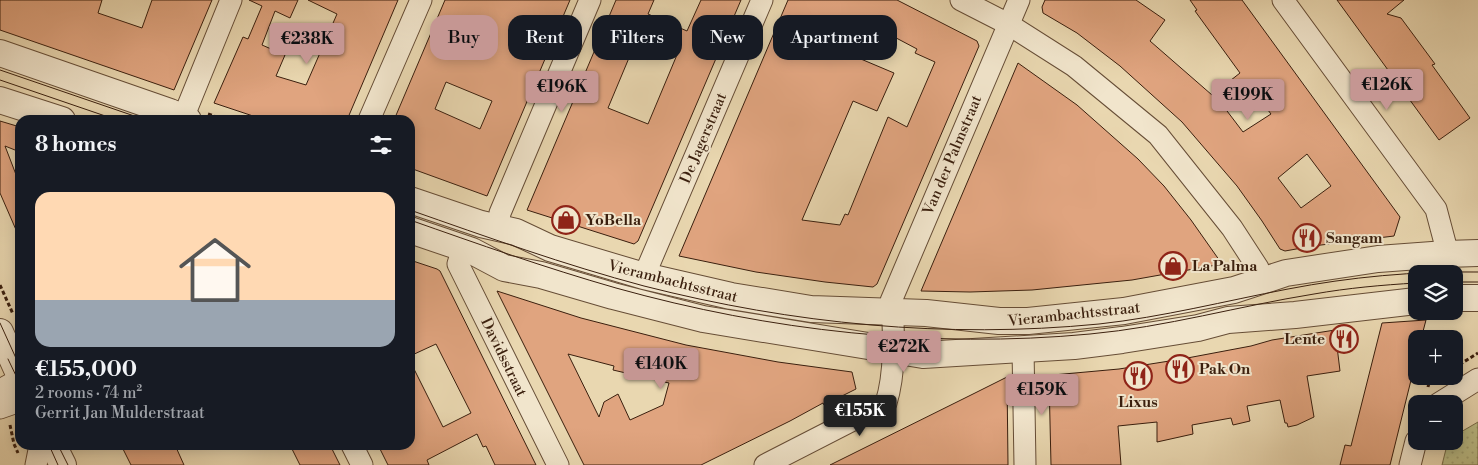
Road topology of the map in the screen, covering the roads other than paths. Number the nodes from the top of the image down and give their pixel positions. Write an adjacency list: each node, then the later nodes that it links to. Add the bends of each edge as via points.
1 (231, 0): 13 (street)
2 (421, 0): 14 (street)
3 (590, 0): 16 (street, via 500,212)
4 (762, 0): 21 (street, De Jagerstraat)
5 (960, 0): 8 (street)
6 (1019, 0): 8 (street, Van der Palmstraat)
7 (1283, 0): 19 (street, via 1436,209)
8 (1008, 24): 22 (street, via 1074,66 1158,135 1232,228 1258,268); 26 (street, Van der Palmstraat, via 897,285 892,301)
9 (0, 52): 12 (street)
10 (0, 100): 11 (street)
11 (46, 115)
12 (174, 115)
13 (187, 115)
14 (371, 115)
15 (415, 202): 16 (street, Vierambachtsstraat)
16 (498, 227): 21 (street, Vierambachtsstraat, via 550,248)
17 (415, 233): 20 (street, Vierambachtsstraat)
18 (1478, 253): 19 (street, Vierambachtsstraat)
19 (1446, 254): 22 (street, Vierambachtsstraat, via 1378,259 1286,273)
20 (460, 256): 29 (street, Vierambachtsstraat, via 720,322); 42 (street, Davidsstraat)
21 (644, 276): 26 (street, Vierambachtsstraat, via 731,296 812,309)
22 (1262, 280): 26 (street, Vierambachtsstraat, via 1234,290 1124,311 1028,321)
23 (1463, 298): 24 (street)
24 (1478, 298)
25 (1408, 302): 28 (street, Vierambachtsstraat, via 1228,320 1122,340)
26 (893, 312): 29 (street, Van der Palmstraat)
27 (8, 326): 30 (street)
28 (1023, 349): 29 (street, Vierambachtsstraat, via 923,355); 44 (street)
29 (892, 351): 43 (street, Van der Palmstraat, via 890,391 886,403)
30 (15, 356)
31 (1478, 379): 33 (street)
32 (15, 387): 34 (street)
33 (1452, 395)
34 (7, 401)
35 (36, 450): 39 (street)
36 (56, 450): 40 (street)
37 (354, 450): 41 (street)
38 (1414, 450): 45 (street)
39 (28, 461)
40 (63, 465)
41 (362, 465)
42 (558, 465)
43 (765, 465)
44 (1025, 465)
45 (1410, 465)

